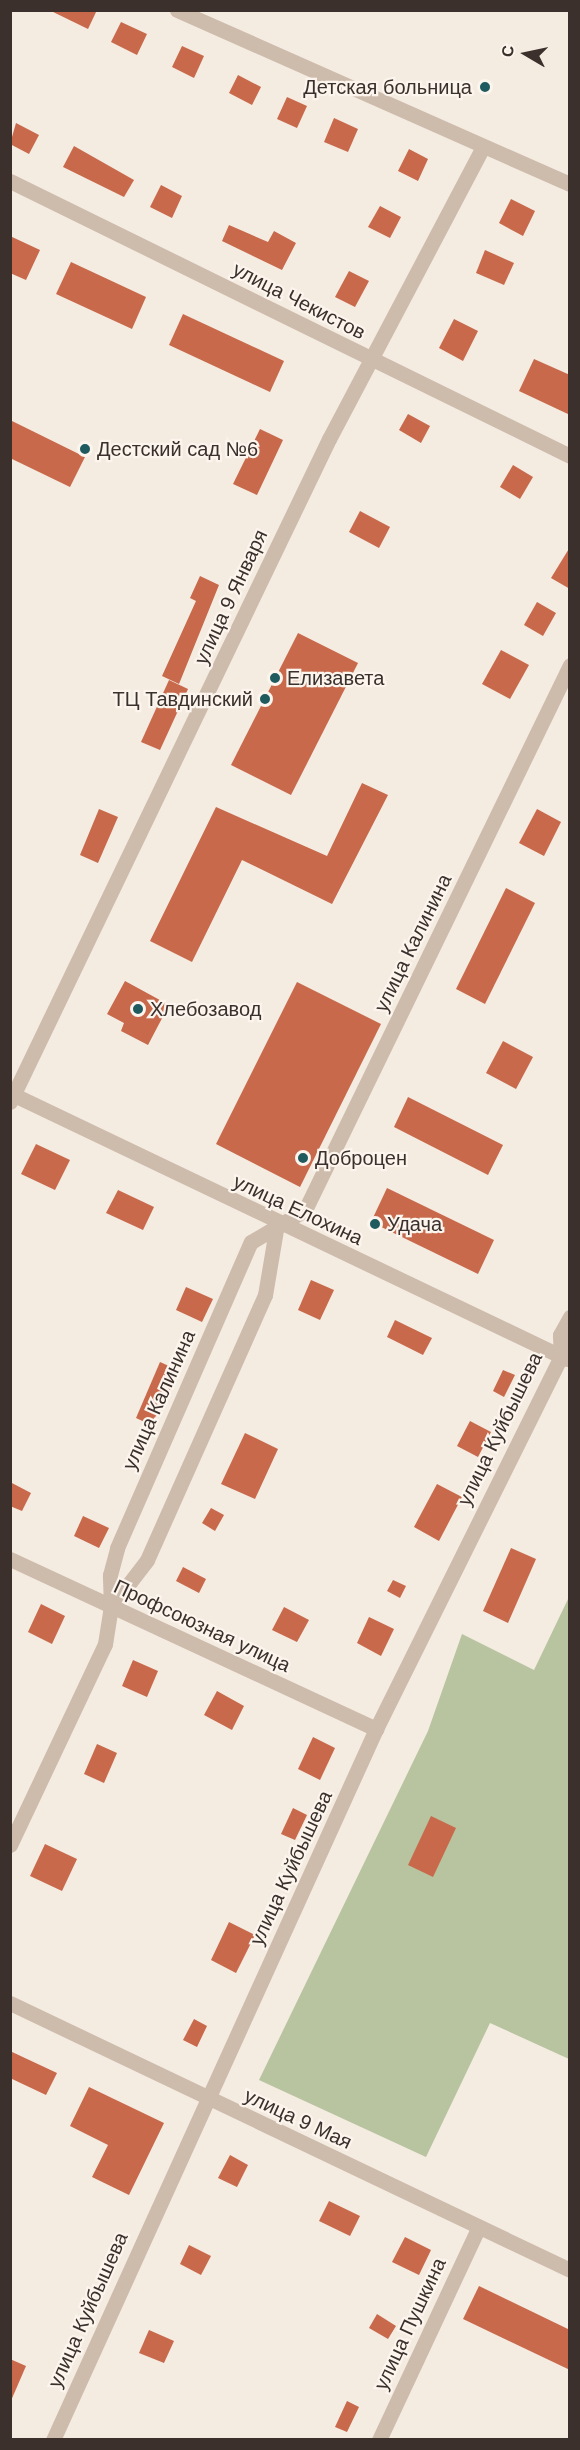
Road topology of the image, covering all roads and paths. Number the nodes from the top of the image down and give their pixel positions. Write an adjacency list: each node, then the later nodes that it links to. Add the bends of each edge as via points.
1 (177, 10): 2 (street)
2 (483, 147): 4 (street); 5 (street, улица 9 Января)
3 (10, 181): 5 (street, улица Чекистов)
4 (570, 184)
5 (373, 362): 6 (street, улица Чекистов); 8 (street, улица 9 Января, via 329,439)
6 (570, 456)
7 (570, 664): 9 (street, улица Калинина, via 305,1210)
8 (12, 1096): 9 (street, улица Елохина)
9 (277, 1224): 11 (street, улица Елохина); 13 (street, улица Калинина, via 265,1295 147,1560); 13 (street, улица Калинина, via 251,1242 117,1548 110,1575)
10 (570, 1317): 11 (street, улица Куйбышева, via 560,1335)
11 (565, 1358): 14 (street, улица Куйбышева)
12 (10, 1559): 13 (street, Профсоюзная улица)
13 (111, 1607): 14 (street, Профсоюзная улица); 15 (street, улица Калинина, via 105,1644)
14 (376, 1729): 17 (street, улица Куйбышева, via 321,1860)
15 (10, 1845)
16 (10, 2003): 17 (street, улица 9 Мая)
17 (206, 2098): 18 (street, улица 9 Мая); 20 (street, улица Куйбышева)
18 (479, 2227): 19 (street, улица 9 Мая); 21 (street, улица Пушкина)
19 (570, 2270)
20 (53, 2439)
21 (379, 2439)

